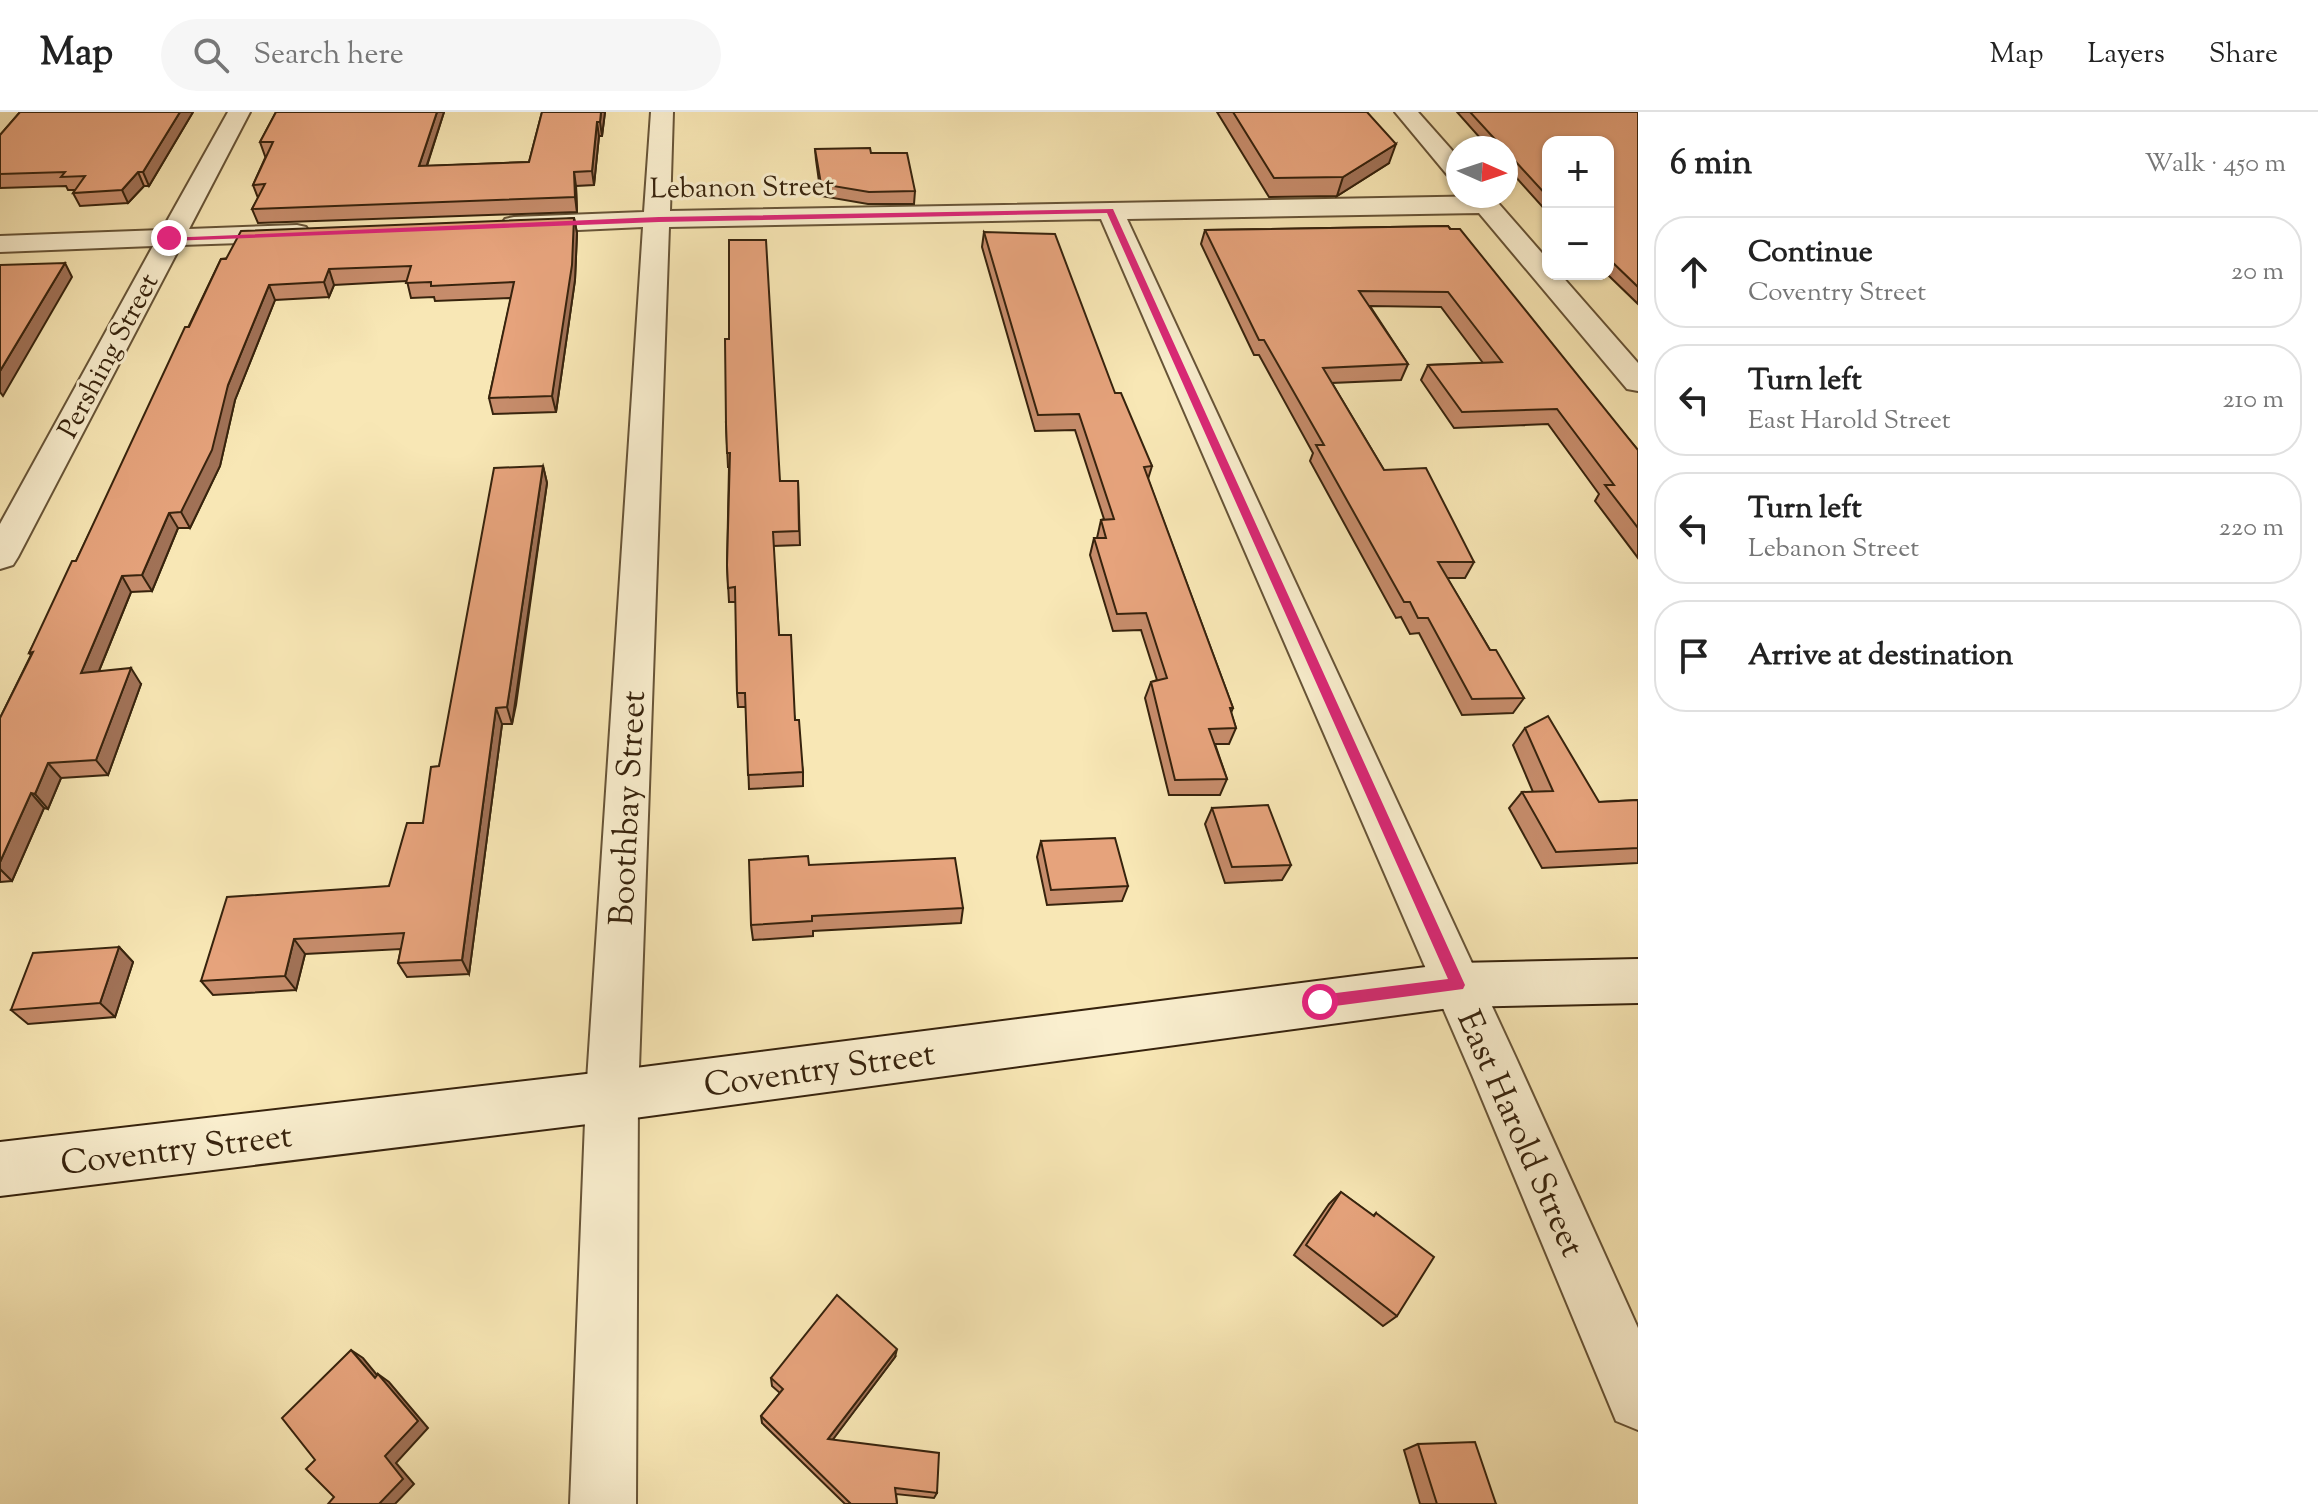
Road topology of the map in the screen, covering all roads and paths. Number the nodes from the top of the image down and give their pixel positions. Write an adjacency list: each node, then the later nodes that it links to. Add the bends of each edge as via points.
1 (239, 112): 11 (street, Pershing Street)
2 (662, 112): 8 (street, Boothbay Street)
3 (1406, 112): 4 (street)
4 (1446, 158)
5 (1446, 201): 7 (street, Lebanon Street)
6 (1489, 208): 13 (street)
7 (1110, 210): 8 (street, Lebanon Street); 16 (street, East Harold Street)
8 (659, 219): 9 (street, Lebanon Street); 17 (street, Boothbay Street)
9 (485, 226)
10 (327, 232): 11 (street)
11 (169, 238): 12 (street); 14 (street, Pershing Street)
12 (0, 244)
13 (1638, 382)
14 (0, 557)
15 (1638, 981): 16 (street, Coventry Street)
16 (1457, 985): 17 (street, Coventry Street); 19 (street, East Harold Street)
17 (612, 1096): 18 (street, Coventry Street); 20 (street, Boothbay Street)
18 (0, 1169)
19 (1638, 1399)
20 (603, 1504)

